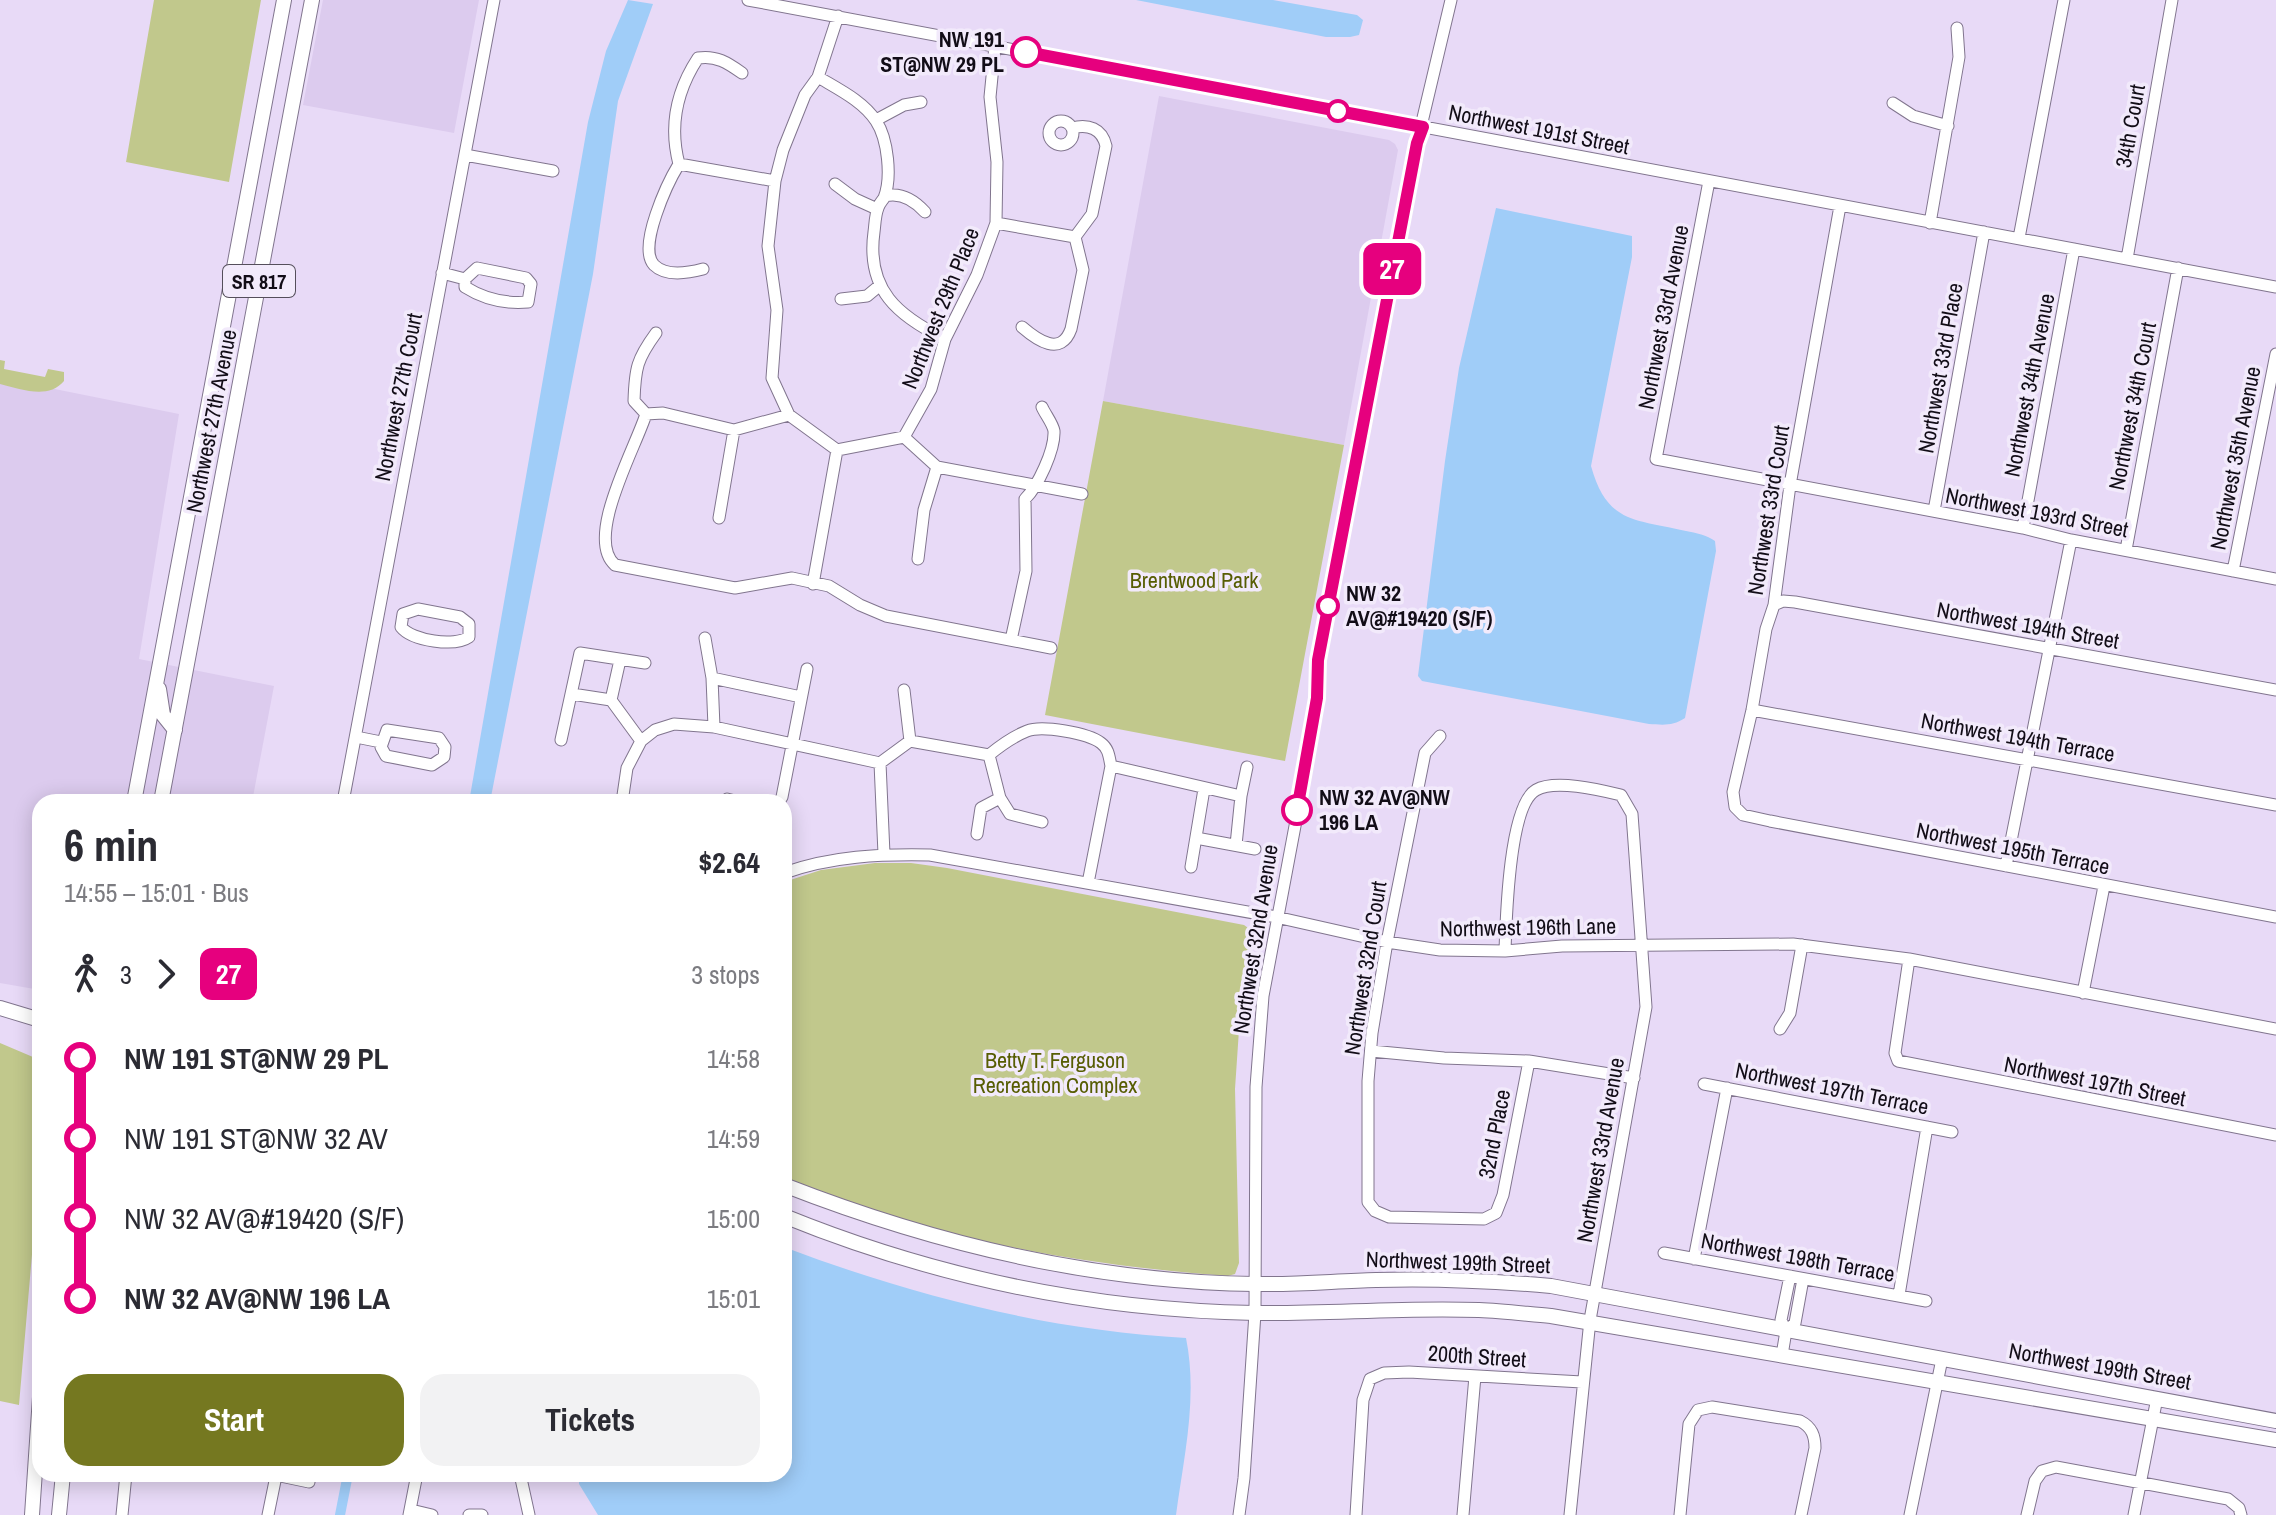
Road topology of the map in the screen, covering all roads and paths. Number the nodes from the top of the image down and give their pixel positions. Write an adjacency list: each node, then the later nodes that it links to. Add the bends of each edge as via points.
1 (284, 0): 77 (main road, Northwest 27th Avenue / SR 817)
2 (312, 0): 86 (main road, Northwest 27th Avenue / SR 817)
3 (748, 0): 8 (street, Northwest 191st Street)
4 (1451, 0): 17 (street, Northwest 32nd Avenue)
5 (2064, 0): 33 (street)
6 (2172, 0): 35 (street, 34th Court)
7 (493, 3): 19 (street, Northwest 27th Court)
8 (838, 16): 10 (street, Northwest 191st Street); 12 (street)
9 (1957, 28): 16 (street, via 1959,57)
10 (995, 46): 17 (street, Northwest 191st Street); 29 (street, Northwest 29th Place, via 990,97)
11 (742, 73): 20 (street, via 722,60 698,58 674,118)
12 (818, 77): 15 (street); 22 (street, via 805,95)
13 (921, 102): 15 (street)
14 (1893, 103): 16 (street, via 1913,116)
15 (876, 120): 25 (street, via 889,152)
16 (1948, 126): 30 (street)
17 (1423, 127): 23 (street, Northwest 191st Street); 120 (street, Northwest 32nd Avenue, via 1318,660 1311,741)
18 (1072, 128): 32 (street, via 1095,129 1106,146 1092,214)
19 (465, 155): 21 (street); 38 (street, Northwest 27th Court)
20 (679, 164): 22 (street); 37 (street, via 659,205 648,255 655,266 670,273)
21 (553, 171)
22 (775, 181): 49 (street, via 768,246 777,310 772,378)
23 (1709, 181): 26 (street, Northwest 191st Street); 53 (street, Northwest 33rd Avenue)
24 (835, 184): 27 (street)
25 (885, 196): 27 (street); 28 (street, via 907,198)
26 (1840, 206): 30 (street, Northwest 191st Street); 55 (street, Northwest 33rd Court)
27 (877, 209): 40 (street, via 871,253)
28 (925, 212)
29 (996, 223): 32 (street); 45 (street, Northwest 29th Place)
30 (1930, 223): 31 (street, Northwest 191st Street)
31 (1984, 232): 33 (street, Northwest 191st Street); 58 (street, Northwest 33rd Place)
32 (1075, 237): 43 (street, via 1083,270 1068,336 1060,344 1048,344)
33 (2019, 238): 34 (street, Northwest 191st Street)
34 (2074, 249): 35 (street, Northwest 191st Street); 60 (street, Northwest 34th Avenue)
35 (2127, 259): 36 (street, Northwest 191st Street)
36 (2178, 268): 41 (street, Northwest 191st Street); 62 (street, Northwest 34th Court)
37 (703, 269)
38 (442, 273): 39 (street); 68 (street, Northwest 27th Court)
39 (465, 279): 39 (street, via 477,268 526,278 531,295 528,302 510,304 478,296 465,287)
40 (879, 286): 42 (street, via 867,296); 45 (street, via 915,325)
41 (2276, 287)
42 (841, 299)
43 (1022, 327)
44 (656, 333): 48 (street, via 640,356 635,386 634,401)
45 (945, 339): 51 (street, Northwest 29th Place, via 931,389)
46 (2276, 354): 64 (street, Northwest 35th Avenue)
47 (1042, 407): 56 (street, via 1054,432)
48 (646, 414): 50 (street, via 663,413); 66 (street, via 609,515 605,549 610,561 735,588 792,578)
49 (789, 415): 50 (street); 52 (street)
50 (734, 430): 59 (street)
51 (904, 437): 52 (street); 54 (street)
52 (837, 450): 66 (street)
53 (1656, 459): 55 (street, Northwest 193rd Street)
54 (937, 467): 56 (street); 63 (street, via 924,510)
55 (1790, 485): 58 (street, Northwest 193rd Street); 67 (street, Northwest 33rd Court)
56 (1037, 486): 57 (street); 71 (street, via 1025,499 1026,571)
57 (1082, 494)
58 (1934, 511): 60 (street, Northwest 193rd Street)
59 (719, 518)
60 (2023, 528): 61 (street, Northwest 193rd Street)
61 (2071, 540): 62 (street, Northwest 193rd Street); 73 (street)
62 (2126, 550): 64 (street, Northwest 193rd Street)
63 (918, 559)
64 (2233, 571): 65 (street, Northwest 193rd Street)
65 (2276, 579)
66 (813, 584): 71 (street, via 829,586 886,616)
67 (1774, 605): 73 (street, Northwest 194th Street, via 1795,602); 84 (street, Northwest 33rd Court)
68 (378, 615): 69 (street); 88 (street, Northwest 27th Court)
69 (401, 619): 69 (street, via 410,609 453,615 466,620 471,633 465,641 452,643 410,635)
70 (705, 638): 78 (street)
71 (1011, 640): 72 (street)
72 (1051, 648)
73 (2049, 650): 80 (street, Northwest 194th Street); 95 (street)
74 (620, 660): 75 (street); 81 (street, via 580,653); 83 (street)
75 (645, 663)
76 (807, 669): 82 (street)
77 (158, 677): 86 (main road, via 163,715); 100 (main road, Northwest 27th Avenue / SR 817)
78 (712, 678): 82 (street); 85 (street)
79 (904, 690): 91 (street)
80 (2276, 690)
81 (572, 694): 83 (street); 89 (street)
82 (801, 697): 93 (street)
83 (611, 700): 90 (street)
84 (1752, 710): 95 (street, Northwest 194th Terrace); 108 (street, Northwest 33rd Court, via 1733,792 1735,807)
85 (714, 727): 90 (street, via 674,724); 93 (street)
86 (175, 730): 101 (main road, Northwest 27th Avenue / SR 817)
87 (1440, 736): 122 (street, Northwest 32nd Court, via 1425,753)
88 (356, 737): 92 (street); 102 (street, Northwest 27th Court)
89 (561, 740)
90 (641, 741): 103 (street, via 627,768)
91 (910, 741): 94 (street); 96 (street)
92 (381, 742): 92 (street, via 391,730 433,736 443,742 445,753 437,764 418,763 386,756)
93 (792, 744): 96 (street); 104 (street)
94 (989, 755): 97 (street, via 1029,730 1046,728 1103,744); 106 (street)
95 (2026, 759): 107 (street, Northwest 194th Terrace); 115 (street)
96 (880, 763): 114 (street)
97 (1111, 766): 99 (street); 118 (street)
98 (1247, 767): 105 (street)
99 (1204, 789): 105 (street); 111 (street)
100 (136, 794)
101 (163, 794)
102 (345, 794)
103 (623, 794)
104 (783, 794)
105 (1241, 796): 112 (street)
106 (1000, 798): 109 (street, via 1010,814); 110 (street, via 981,808)
107 (2276, 805)
108 (1743, 815): 115 (street, Northwest 195th Terrace)
109 (1042, 822)
110 (977, 834)
111 (1196, 838): 112 (street); 116 (street)
112 (1236, 845): 113 (street)
113 (1255, 849)
114 (884, 854): 117 (street, Northwest 196th Lane); 118 (street, Northwest 196th Lane, via 930,855)
115 (2006, 866): 119 (street, Northwest 195th Terrace)
116 (1191, 867)
117 (792, 871)
118 (1088, 883): 120 (street, Northwest 196th Lane)
119 (2104, 886): 121 (street, Northwest 195th Terrace); 127 (street)
120 (1276, 917): 122 (street, Northwest 196th Lane); 147 (street, Northwest 32nd Avenue, via 1258,1043)
121 (2276, 917)
122 (1387, 942): 125 (street, Northwest 196th Lane); 132 (street, Northwest 32nd Court)
123 (1802, 945): 124 (street, Northwest 196th Lane); 126 (street, Northwest 196th Lane); 130 (street, via 1790,1013)
124 (1642, 946): 125 (street, Northwest 196th Lane); 125 (street, Northwest 33rd Avenue, via 1632,814 1621,795 1545,787 1523,806 1509,878); 134 (street, Northwest 33rd Avenue, via 1646,1007)
125 (1505, 951)
126 (1909, 959): 127 (street, Northwest 196th Lane); 139 (street, Northwest 197th Street, via 1895,1053 1906,1065)
127 (2083, 993): 131 (street, Northwest 196th Lane)
128 (0, 1008): 129 (main road)
129 (32, 1018)
130 (1780, 1029)
131 (2276, 1029)
132 (1371, 1051): 133 (street); 141 (street, Northwest 32nd Court, via 1368,1202 1389,1217 1484,1219)
133 (1529, 1061): 134 (street); 141 (street, 32nd Place)
134 (1634, 1078): 148 (street, Northwest 33rd Avenue)
135 (1704, 1084): 136 (street, Northwest 197th Terrace)
136 (1727, 1088): 137 (street, Northwest 197th Terrace); 144 (street)
137 (1927, 1127): 138 (street, Northwest 197th Terrace); 149 (street)
138 (1952, 1132)
139 (2276, 1135)
140 (792, 1188): 147 (main road, Northwest 199th Street, via 867,1216 997,1253 1118,1274)
141 (1496, 1213)
142 (792, 1219): 151 (main road, Northwest 199th Street, via 987,1282 1112,1304)
143 (1664, 1253): 144 (street, Northwest 198th Terrace)
144 (1694, 1259): 145 (street, Northwest 198th Terrace)
145 (1790, 1276): 146 (street, Northwest 198th Terrace); 153 (street, via 1781,1320)
146 (1803, 1279): 149 (street, Northwest 198th Terrace); 153 (street, via 1795,1323)
147 (1256, 1284): 148 (main road, Northwest 199th Street, via 1481,1280); 151 (street, Northwest 32nd Avenue)
148 (1594, 1294): 152 (street, Northwest 33rd Avenue); 153 (main road, Northwest 199th Street)
149 (1899, 1295): 150 (street, Northwest 198th Terrace)
150 (1926, 1301)
151 (1255, 1313): 152 (main road, Northwest 199th Street, via 1477,1310); 180 (street, Northwest 32nd Avenue)
152 (1590, 1320): 154 (main road, Northwest 199th Street); 157 (street, Northwest 33rd Avenue)
153 (1786, 1331): 154 (street); 155 (main road, Northwest 199th Street)
154 (1782, 1355): 158 (main road, Northwest 199th Street)
155 (1942, 1359): 158 (street); 159 (main road, Northwest 199th Street)
156 (1475, 1376): 157 (street, 200th Street); 181 (street, 200th Street, via 1409,1372 1370,1379 1363,1400); 182 (street)
157 (1582, 1382): 183 (street, Northwest 33rd Avenue)
158 (1937, 1383): 160 (main road, Northwest 199th Street); 186 (street)
159 (2157, 1398): 160 (street); 161 (main road, Northwest 199th Street)
160 (2153, 1418): 162 (main road, Northwest 199th Street); 169 (street)
161 (2276, 1421)
162 (2276, 1440)
163 (34, 1482): 172 (main road)
164 (62, 1482): 173 (main road)
165 (125, 1482): 174 (street)
166 (272, 1482): 175 (street)
167 (416, 1482): 171 (street)
168 (522, 1482): 179 (street)
169 (2140, 1483): 170 (street, via 2228,1499); 187 (street, via 2056,1467 2042,1471 2035,1481); 188 (street)
170 (2240, 1511)
171 (410, 1512): 176 (street)
172 (32, 1515)
173 (59, 1515)
174 (122, 1515)
175 (268, 1515)
176 (432, 1515)
177 (469, 1515): 178 (street)
178 (482, 1515)
179 (529, 1515)
180 (1239, 1515)
181 (1356, 1515)
182 (1463, 1515)
183 (1570, 1515)
184 (1680, 1515): 185 (street, via 1689,1424 1698,1410 1712,1407 1800,1421 1812,1431 1815,1448)
185 (1801, 1515)
186 (1910, 1515)
187 (2027, 1515)
188 (2134, 1515)

